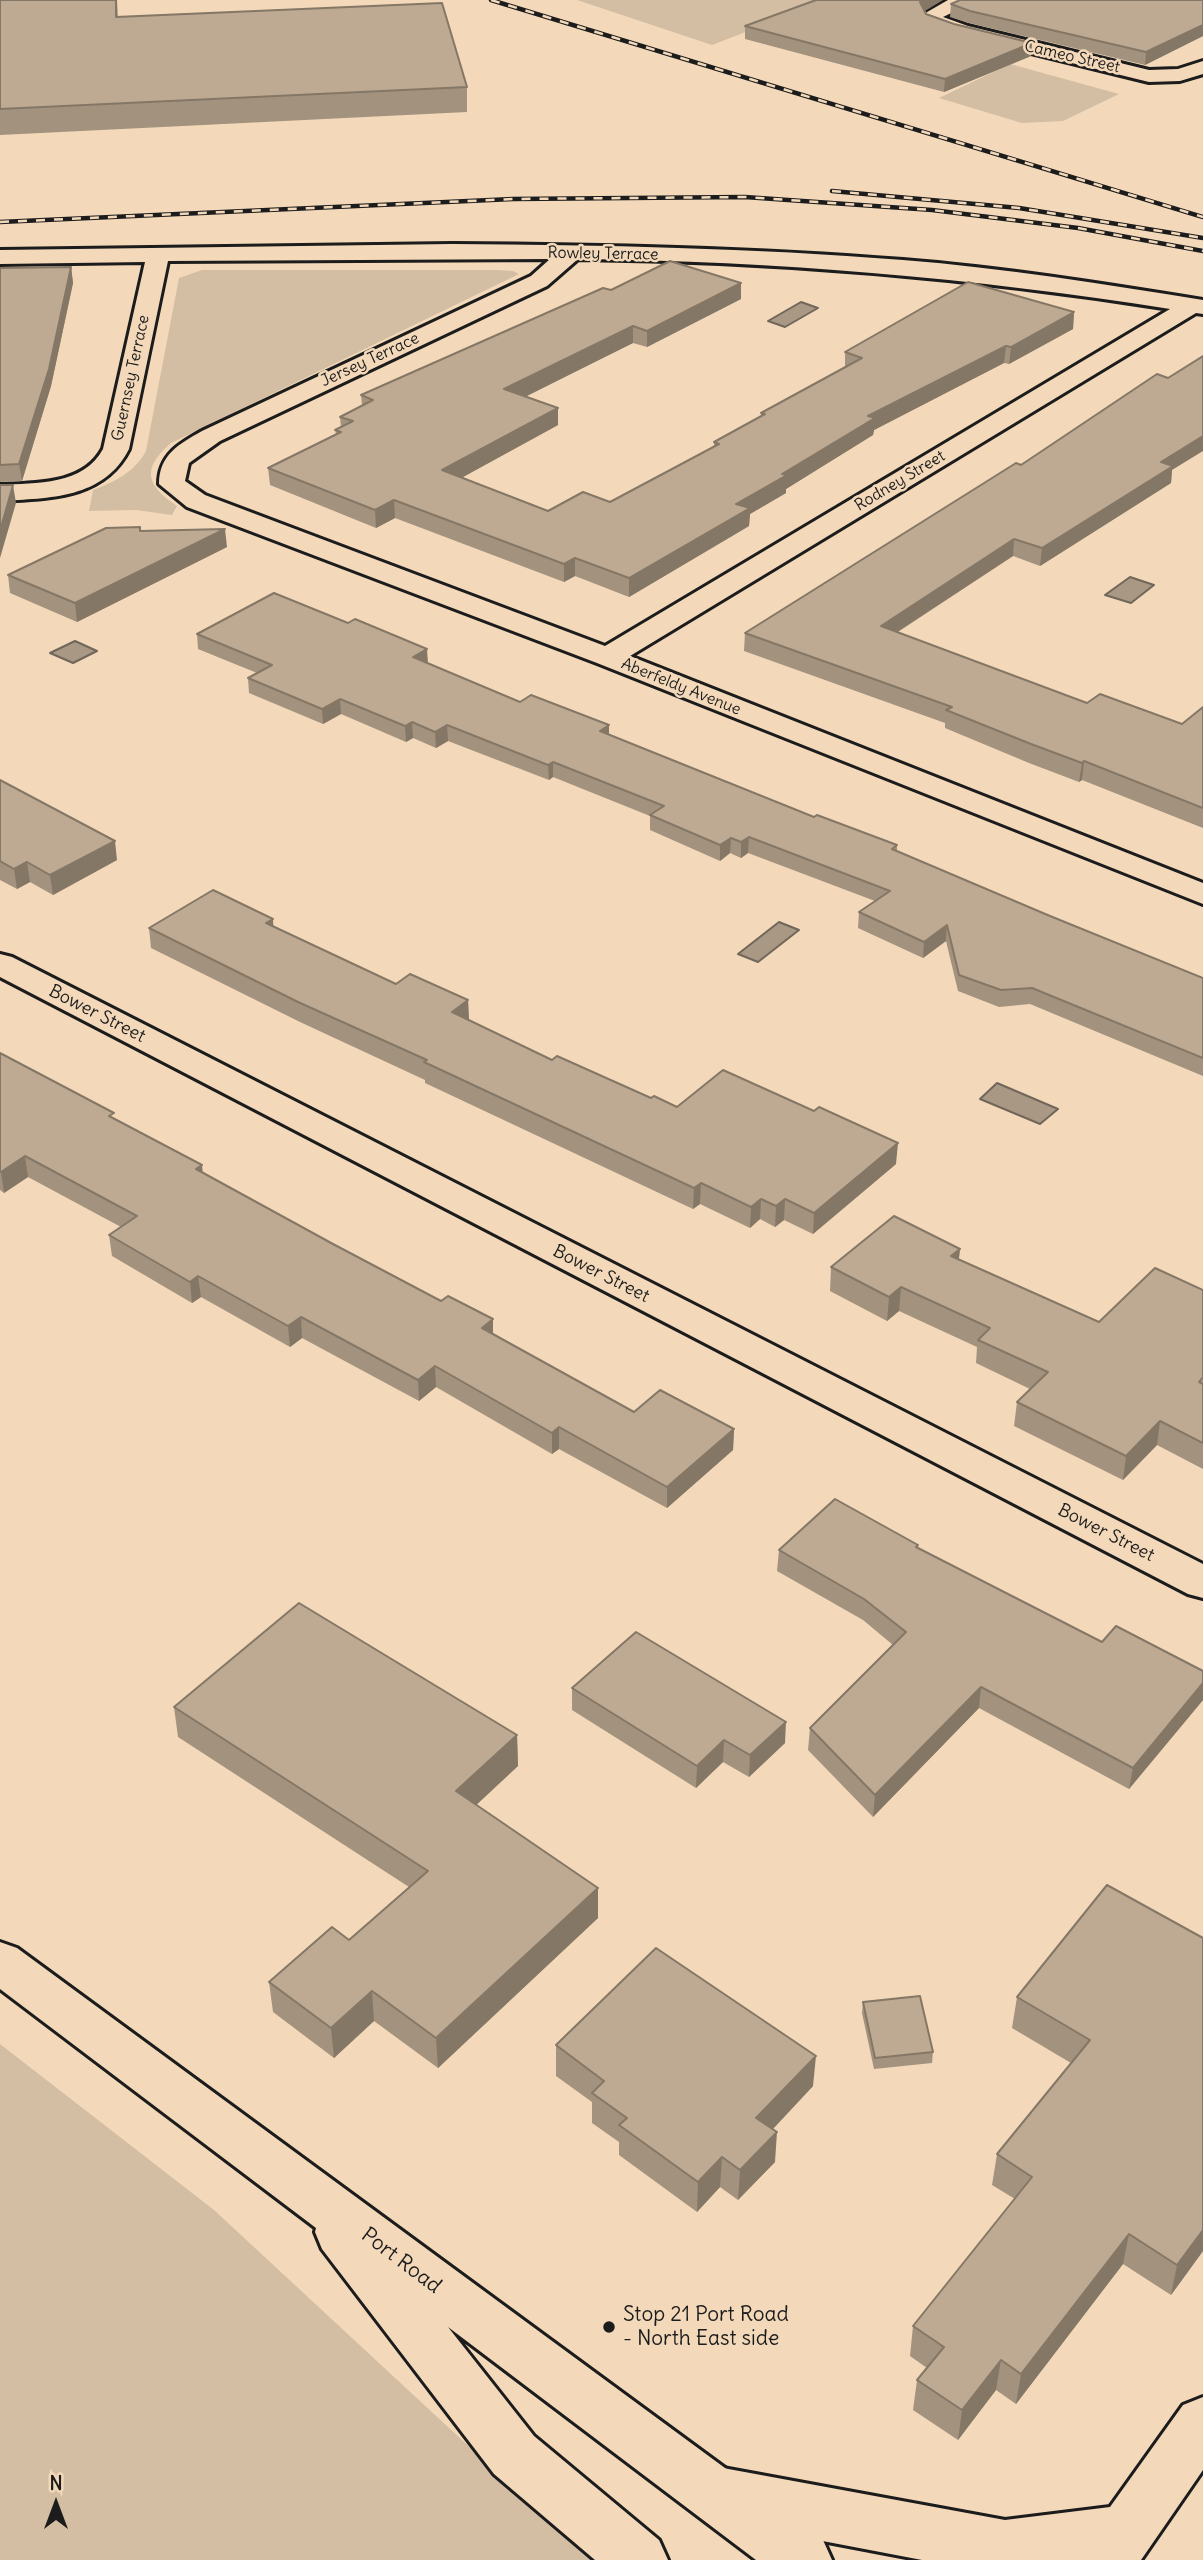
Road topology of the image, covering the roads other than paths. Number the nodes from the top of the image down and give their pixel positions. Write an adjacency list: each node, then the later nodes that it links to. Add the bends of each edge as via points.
1 (962, 0): 2 (main road, Cameo Street, via 932,15 933,20 1149,76)
2 (1203, 67)
3 (572, 252): 4 (main road, Rowley Terrace); 6 (main road, Rowley Terrace, via 858,262); 7 (main road, Jersey Terrace, via 539,281 211,436 177,457)
4 (158, 255): 5 (main road, Rowley Terrace); 8 (main road, Guernsey Terrace, via 116,449 106,467 77,483)
5 (0, 257)
6 (1198, 306): 9 (main road, Rodney Street)
7 (171, 471): 9 (main road, Aberfeldy Avenue, via 172,484 196,500)
8 (0, 493)
9 (607, 657): 10 (main road, Aberfeldy Avenue)
10 (1203, 894)
11 (0, 964): 12 (main road, Bower Street)
12 (1203, 1583)
13 (0, 1962): 14 (main road, Port Road)
14 (312, 2195): 16 (main road, Port Road); 18 (main road, via 514,2455)
15 (1203, 2423): 17 (main road)
16 (714, 2494): 17 (main road, via 1005,2548); 19 (main road, Port Road)
17 (1116, 2547)
18 (639, 2560)
19 (803, 2560)

